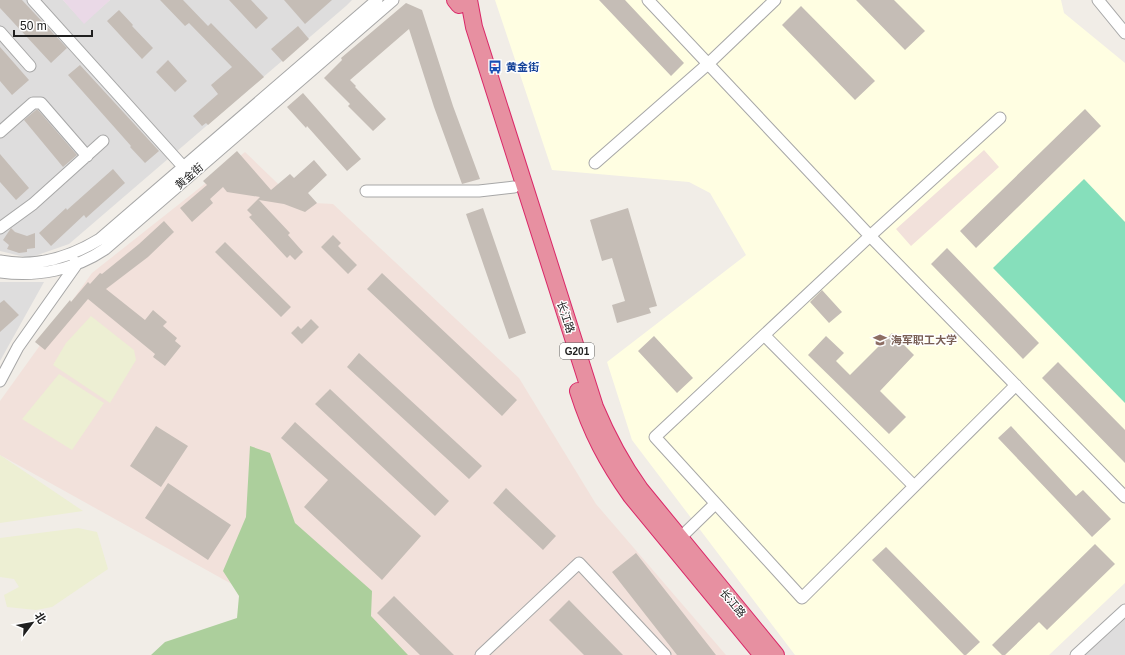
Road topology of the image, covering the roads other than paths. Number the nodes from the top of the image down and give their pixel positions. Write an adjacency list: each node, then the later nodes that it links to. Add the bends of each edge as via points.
1 (33, 0): 17 (street)
2 (377, 0): 17 (street, 黄金街)
3 (393, 0): 17 (street, 黄金街)
4 (648, 0): 10 (street)
5 (775, 0): 10 (street)
6 (1098, 0): 9 (street)
7 (460, 1): 18 (highway, 长江路 / G201, via 464,30); 32 (highway, 长江路 / G201, via 474,27 595,407 623,465)
8 (0, 32): 11 (street)
9 (1125, 33)
10 (709, 63): 16 (street); 21 (street)
11 (30, 66)
12 (1000, 118): 21 (street)
13 (0, 132): 15 (street, via 33,103 41,103)
14 (103, 141): 15 (street)
15 (87, 156): 20 (street, via 33,204)
16 (595, 163)
17 (187, 171): 22 (street, 黄金街, via 100,238); 24 (street, 黄金街, via 105,249)
18 (514, 187): 19 (street, via 479,191); 34 (highway, 长江路 / G201, via 583,406 612,470)
19 (366, 191)
20 (0, 228)
21 (870, 236): 26 (street); 28 (street)
22 (73, 254): 23 (street, 黄金街, via 37,263 17,264); 24 (street)
23 (0, 261)
24 (76, 265): 25 (street, 黄金街, via 36,273); 27 (street, via 18,347)
25 (0, 272)
26 (764, 335): 29 (street); 31 (street, via 655,437)
27 (0, 381)
28 (1016, 385): 29 (street); 30 (street)
29 (914, 486): 31 (street, via 802,598)
30 (1125, 497)
31 (715, 504): 32 (street)
32 (680, 538): 37 (highway, 长江路 / G201)
33 (1125, 610): 38 (street)
34 (756, 653)
35 (481, 655): 36 (street, via 579,563)
36 (665, 655)
37 (776, 655)
38 (1076, 655)

